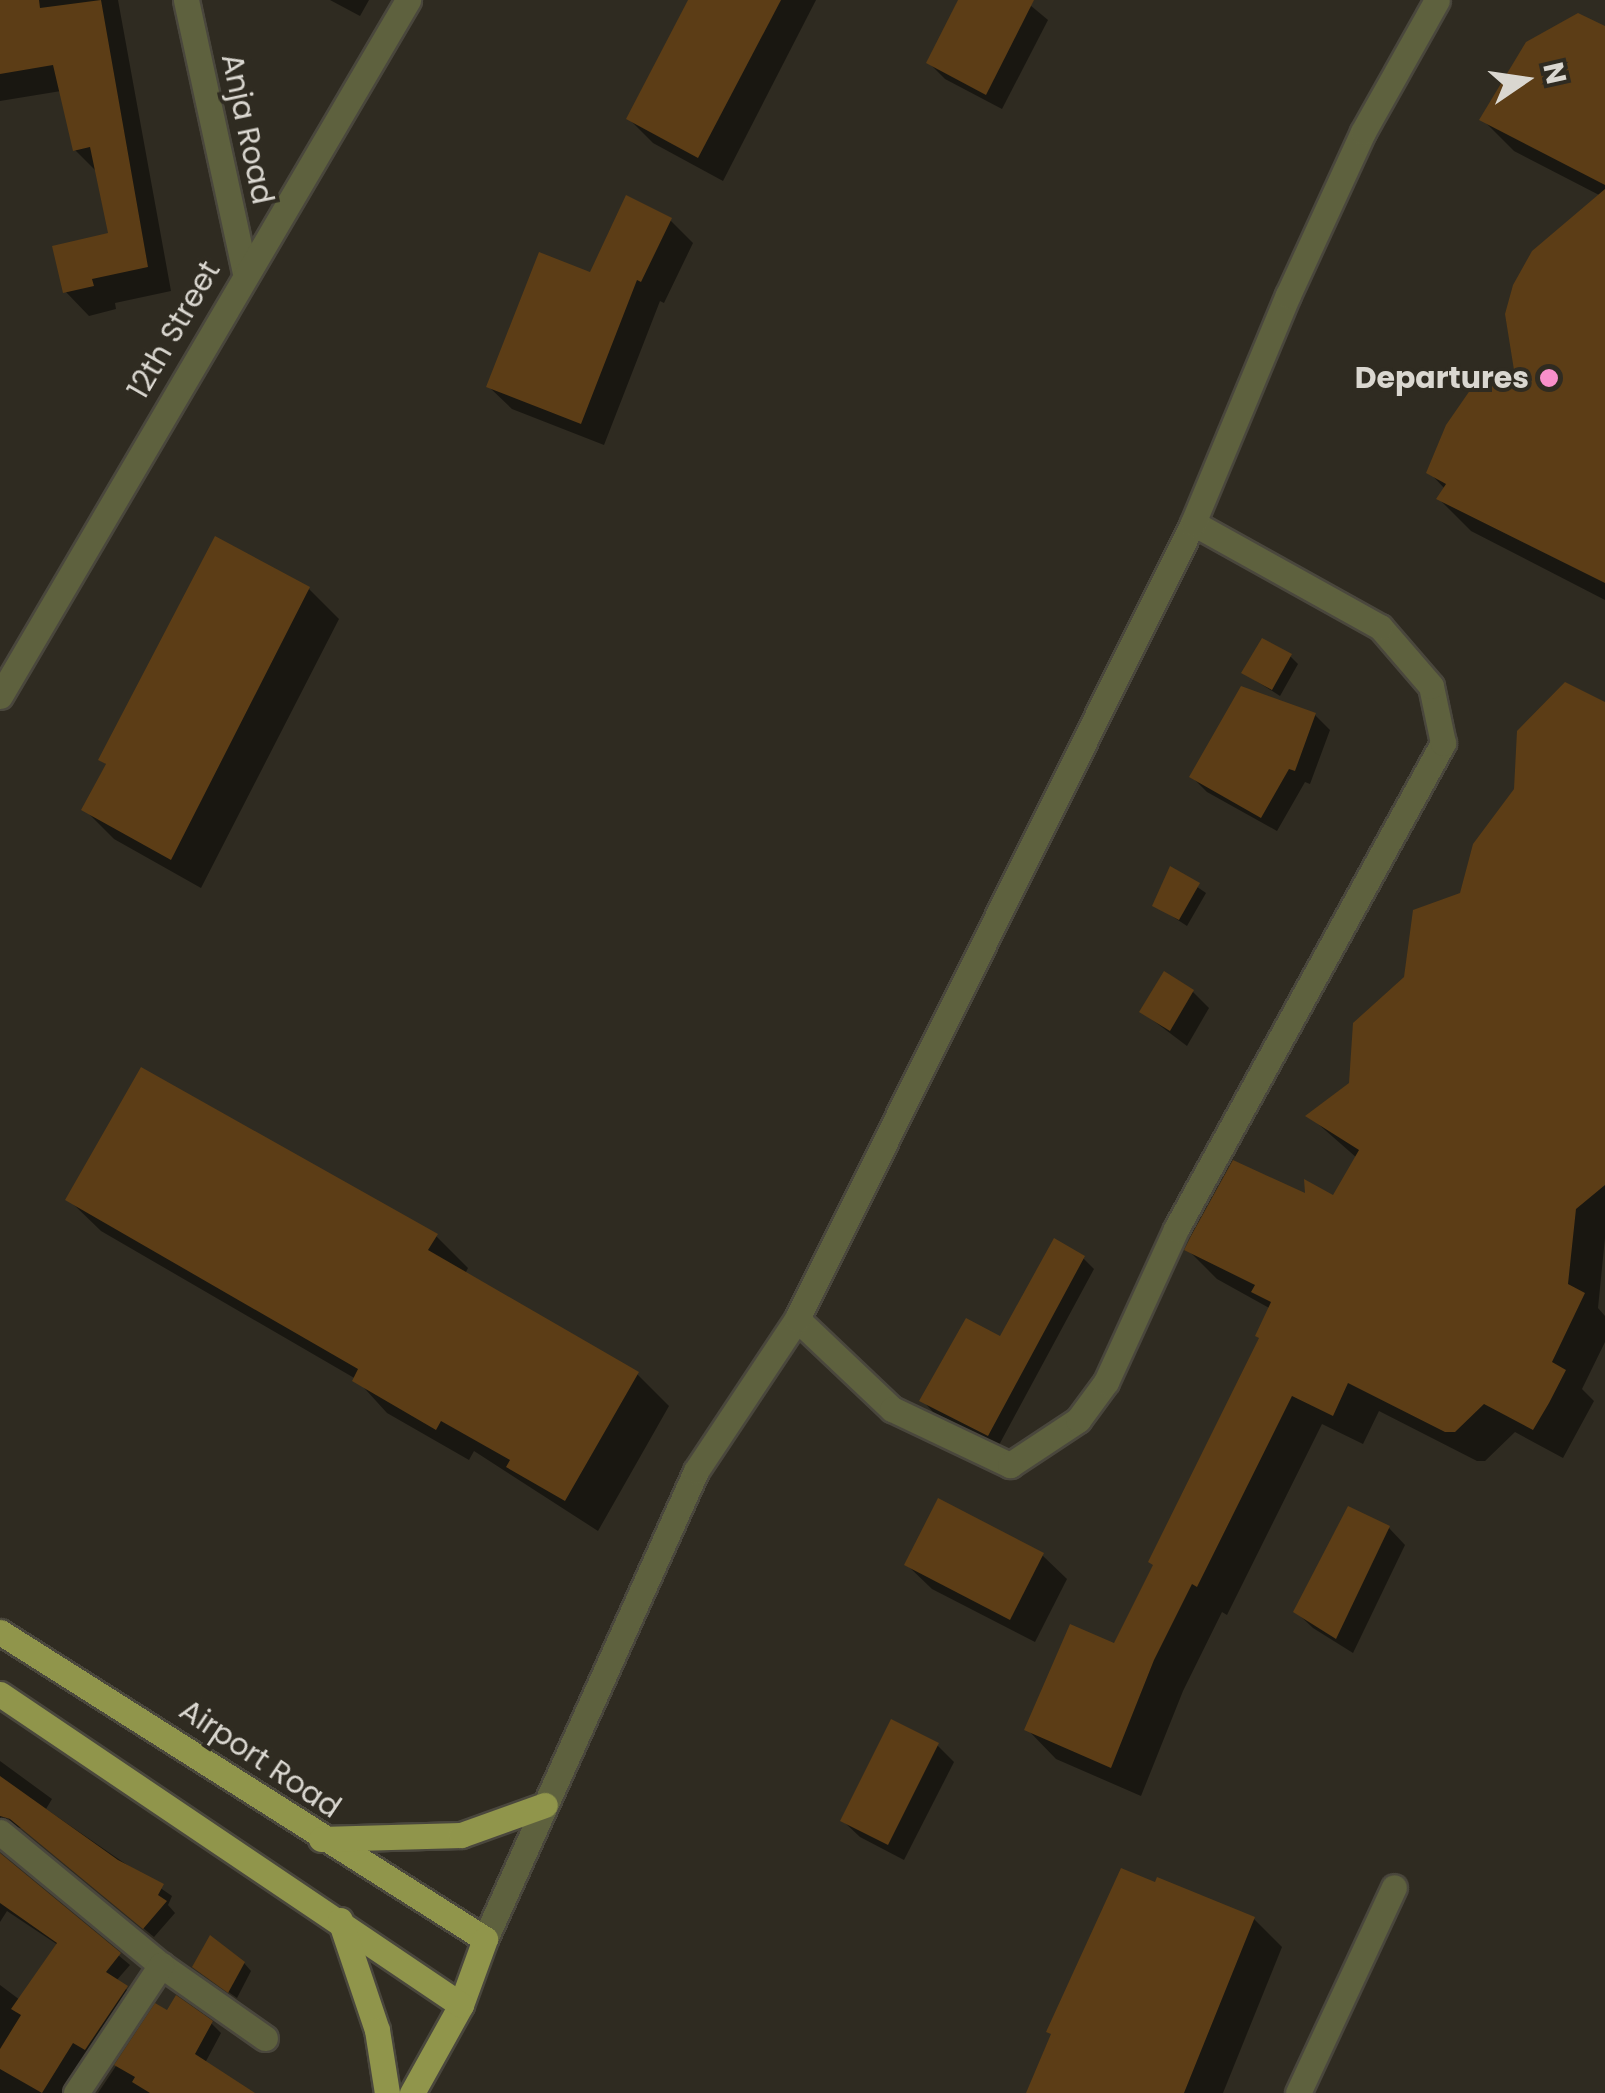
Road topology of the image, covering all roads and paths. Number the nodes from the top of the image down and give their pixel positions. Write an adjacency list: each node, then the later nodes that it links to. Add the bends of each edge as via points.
1 (186, 0): 4 (street, Anja Road)
2 (408, 0): 4 (street, 12th Street)
3 (1437, 0): 5 (street, via 1363,132)
4 (245, 272): 6 (street, 12th Street)
5 (1192, 523): 7 (street); 7 (street, via 1380,627 1431,686 1443,744 1176,1229 1106,1382 1078,1420 1010,1464 892,1409)
6 (0, 696)
7 (798, 1319): 10 (street, via 696,1471)
8 (0, 1632): 12 (main road, Airport Road)
9 (0, 1694): 14 (main road)
10 (546, 1806): 12 (main road, via 461,1835); 15 (street)
11 (0, 1832): 16 (street)
12 (320, 1839): 15 (main road, Airport Road)
13 (1394, 1886): 22 (street)
14 (340, 1920): 17 (main road); 20 (main road, via 377,2030)
15 (485, 1939): 17 (main road)
16 (161, 1965): 18 (street); 19 (street)
17 (461, 2004): 21 (main road)
18 (264, 2038)
19 (76, 2093)
20 (387, 2093)
21 (412, 2093)
22 (1298, 2093)

